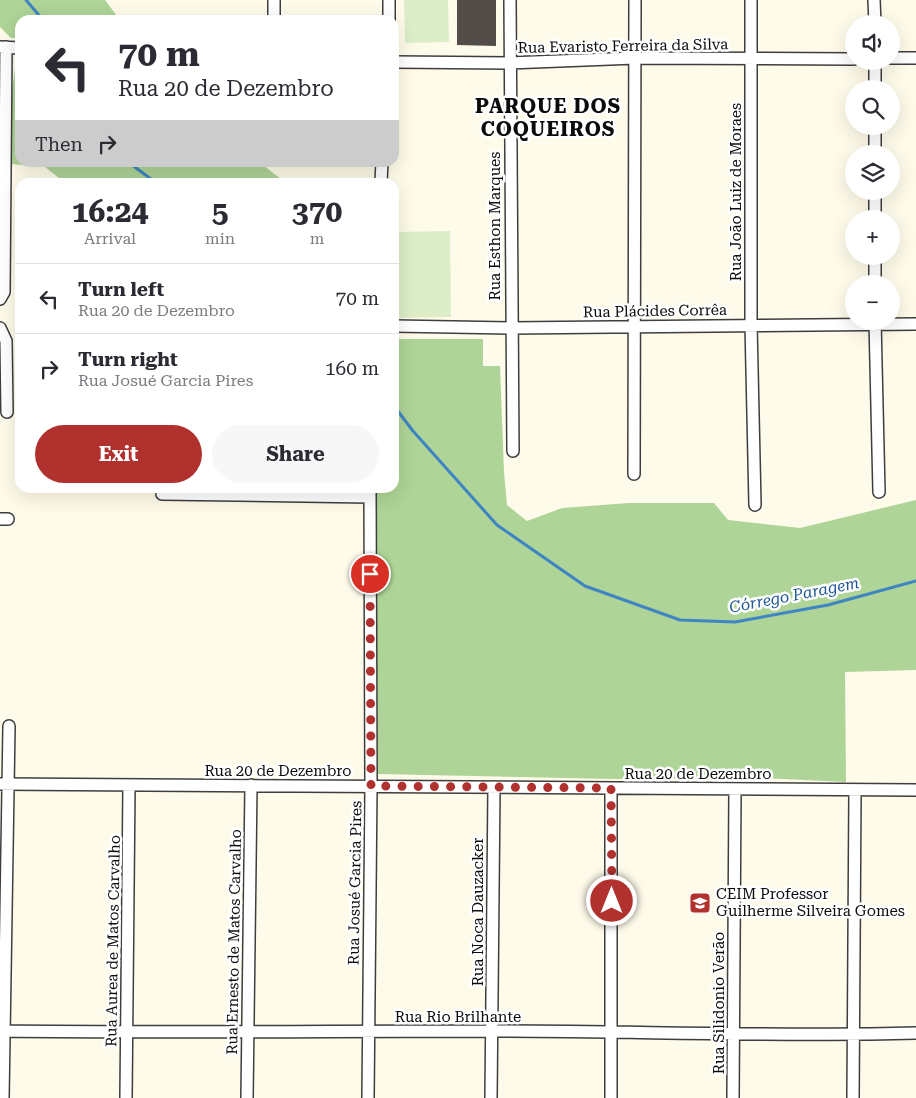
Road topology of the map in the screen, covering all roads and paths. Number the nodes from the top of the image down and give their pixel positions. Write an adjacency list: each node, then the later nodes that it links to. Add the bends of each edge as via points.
1 (274, 0): 7 (street)
2 (389, 0): 8 (street)
3 (510, 0): 17 (street, Rua Esthon Marques)
4 (635, 0): 11 (street)
5 (751, 0): 12 (street, Rua João Luiz de Moraes)
6 (874, 0): 9 (street)
7 (274, 15)
8 (389, 15)
9 (874, 15)
10 (3, 47): 18 (street, via 4,292)
11 (635, 58): 12 (street, Rua Evaristo Ferreira da Silva); 17 (street, Rua Evaristo Ferreira da Silva); 24 (street)
12 (751, 58): 15 (street, Rua Evaristo Ferreira da Silva); 20 (street, Rua João Luiz de Moraes)
13 (900, 58): 14 (street)
14 (916, 58)
15 (845, 59)
16 (399, 62): 17 (street, Rua Evaristo Ferreira da Silva)
17 (510, 63): 26 (street, Rua Esthon Marques)
18 (0, 299)
19 (845, 323): 20 (street, Rua Plácides Corrêa)
20 (751, 324): 24 (street, Rua Plácides Corrêa); 35 (street, Rua João Luiz de Moraes)
21 (900, 324): 22 (street, Rua Plácides Corrêa)
22 (916, 324)
23 (399, 326): 26 (street, Rua Plácides Corrêa)
24 (635, 327): 26 (street, Rua Plácides Corrêa); 30 (street)
25 (0, 328): 28 (street, via 6,340)
26 (511, 328): 29 (street, Rua Esthon Marques)
27 (875, 330): 31 (street)
28 (7, 412)
29 (513, 451)
30 (634, 474)
31 (879, 492)
32 (242, 493): 34 (street)
33 (370, 493): 40 (street, Rua Josué Garcia Pires)
34 (162, 494)
35 (755, 505)
36 (9, 726): 37 (street)
37 (4, 784): 38 (street, Rua 20 de Dezembro); 46 (street)
38 (129, 785): 39 (street, Rua 20 de Dezembro); 51 (street, Rua Aurea de Matos Carvalho)
39 (251, 786): 40 (street, Rua 20 de Dezembro); 48 (street, Rua Ernesto de Matos Carvalho)
40 (371, 786): 41 (street, Rua 20 de Dezembro); 49 (street, Rua Josué Garcia Pires)
41 (494, 787): 42 (street, Rua 20 de Dezembro); 47 (street, Rua Noca Dauzacker)
42 (611, 788): 43 (street, Rua 20 de Dezembro); 50 (street)
43 (735, 789): 44 (street, Rua 20 de Dezembro); 52 (street, Rua Silidonio Verão)
44 (855, 790): 45 (street, Rua 20 de Dezembro); 54 (street)
45 (916, 790)
46 (2, 1031): 51 (street, Rua Rio Brilhante); 55 (street)
47 (492, 1031): 49 (street, Rua Rio Brilhante); 50 (street, Rua Rio Brilhante); 59 (street, Rua Noca Dauzacker)
48 (248, 1032): 49 (street, Rua Rio Brilhante); 51 (street, Rua Rio Brilhante); 57 (street, Rua Ernesto de Matos Carvalho)
49 (368, 1032): 58 (street, Rua Josué Garcia Pires)
50 (612, 1032): 52 (street, Rua Rio Brilhante); 60 (street)
51 (127, 1033): 56 (street, Rua Aurea de Matos Carvalho)
52 (734, 1033): 54 (street, Rua Rio Brilhante); 61 (street, Rua Silidonio Verão)
53 (916, 1033): 54 (street, Rua Rio Brilhante)
54 (854, 1035): 62 (street)
55 (3, 1098)
56 (126, 1098)
57 (247, 1098)
58 (368, 1098)
59 (491, 1098)
60 (611, 1098)
61 (733, 1098)
62 (853, 1098)

